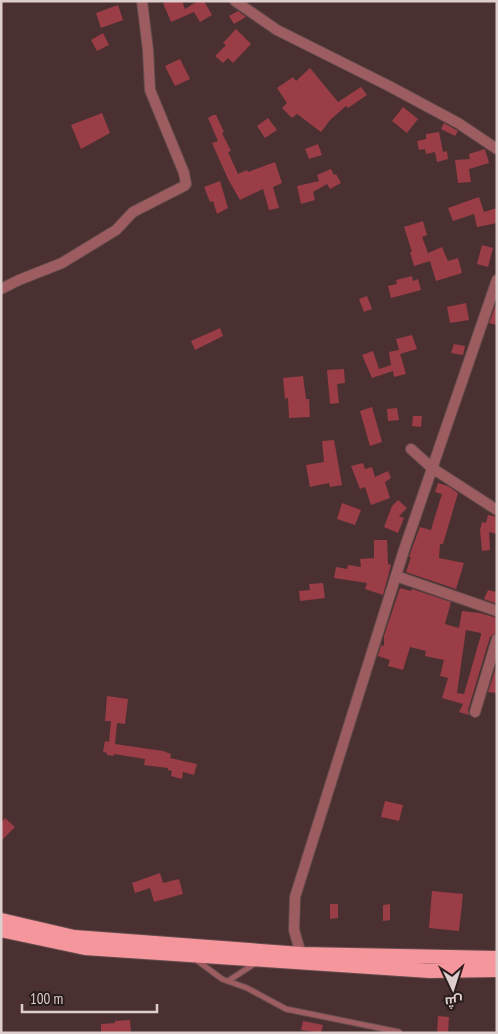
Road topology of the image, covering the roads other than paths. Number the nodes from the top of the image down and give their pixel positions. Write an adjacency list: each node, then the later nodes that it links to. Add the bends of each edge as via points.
1 (142, 1): 5 (street, via 150,90 186,184 133,212 116,230 62,263)
2 (236, 1): 3 (street, via 277,30 389,86)
3 (497, 149)
4 (497, 280): 7 (street)
5 (1, 289)
6 (411, 449): 7 (street)
7 (432, 468): 8 (street); 9 (street)
8 (497, 510)
9 (396, 576): 10 (street); 15 (street, via 295,897 294,930)
10 (497, 611)
11 (497, 638): 12 (street)
12 (475, 712)
13 (1, 920): 15 (highway, via 74,937)
14 (1, 930): 16 (highway, via 85,948)
15 (301, 954): 17 (highway)
16 (190, 956): 18 (highway); 20 (lane)
17 (497, 958)
18 (259, 961): 19 (highway, via 430,971); 20 (lane)
19 (497, 970)
20 (228, 981): 21 (lane, via 294,1011)
21 (399, 1032)

